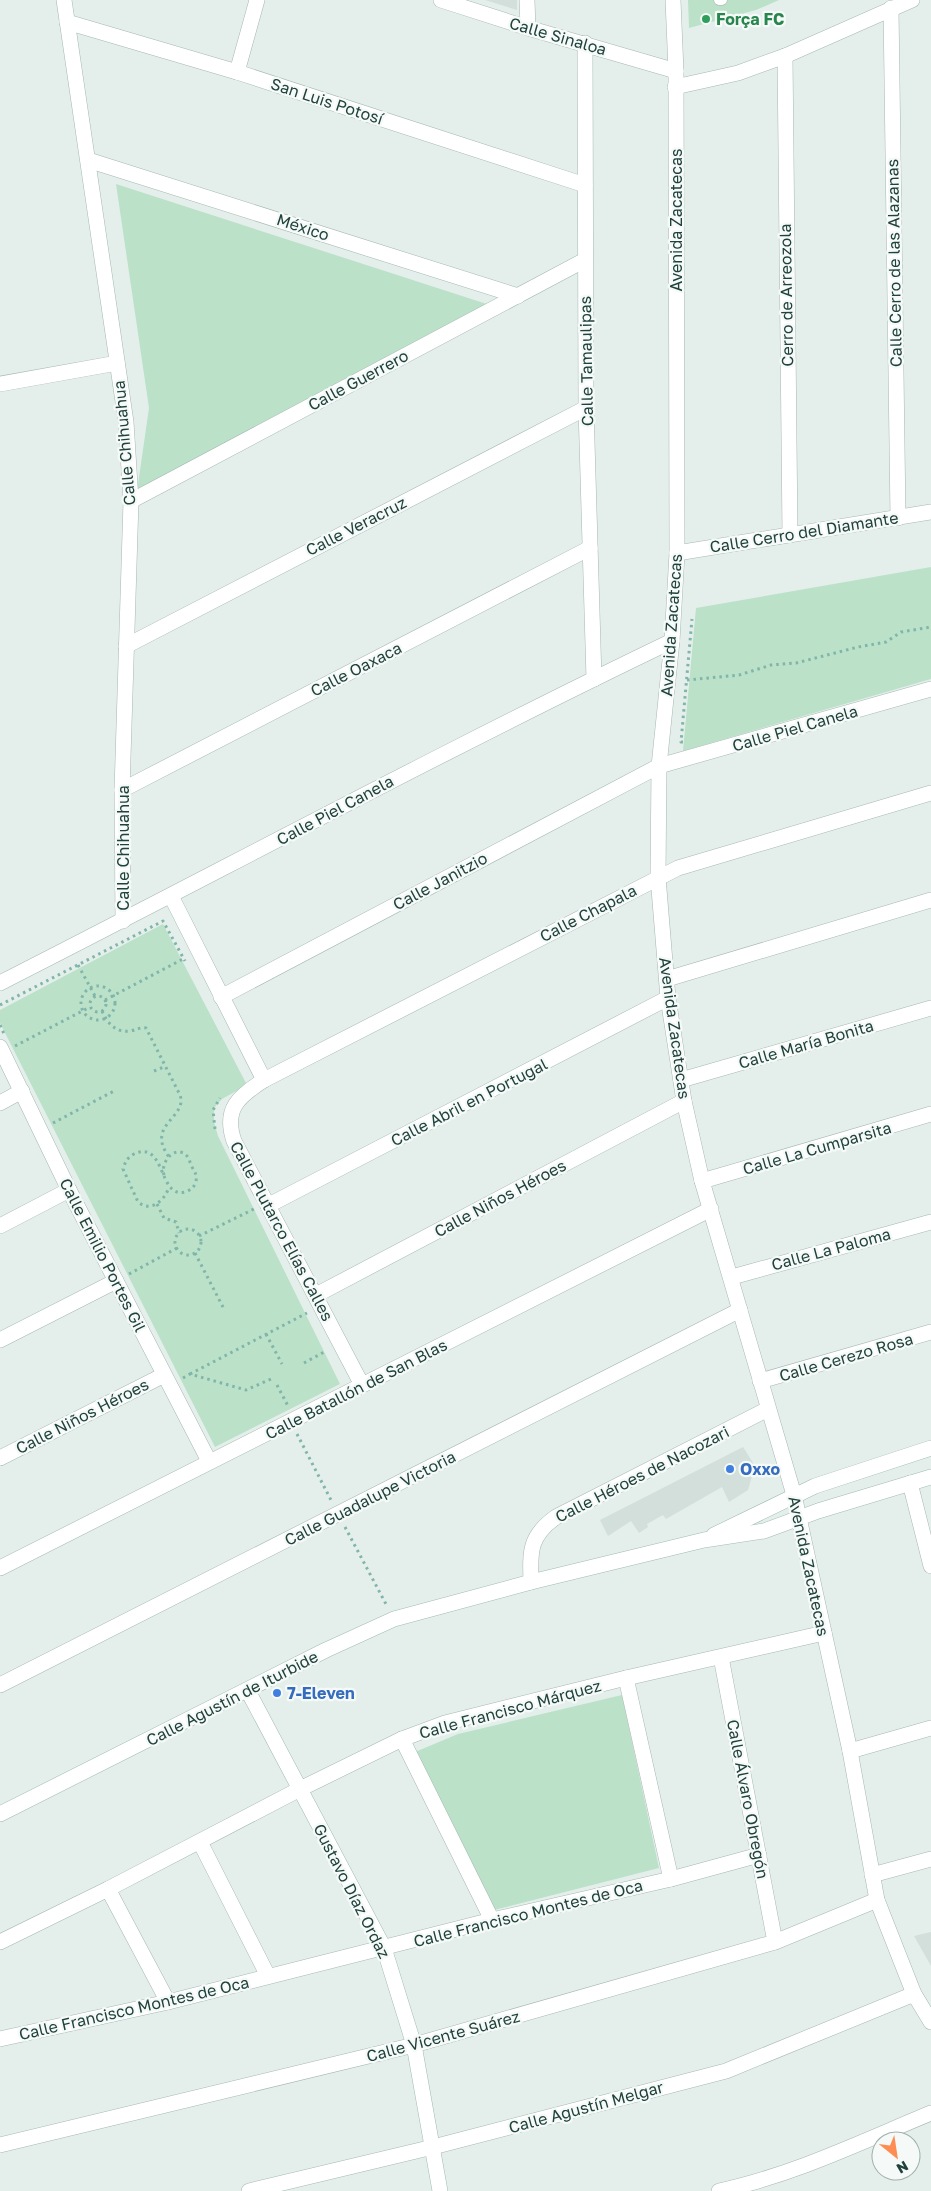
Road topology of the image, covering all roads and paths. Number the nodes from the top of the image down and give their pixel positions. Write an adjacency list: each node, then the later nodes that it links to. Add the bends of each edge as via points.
1 (64, 0): 8 (street, Calle Chihuahua)
2 (257, 0): 13 (street)
3 (441, 0): 9 (street, Calle Sinaloa)
4 (528, 0): 9 (street)
5 (673, 0): 12 (street, Avenida Zacatecas)
6 (912, 0): 7 (street)
7 (891, 8): 11 (street); 24 (street, Calle Cerro de las Alazanas)
8 (67, 22): 13 (street, San Luis Potosí); 15 (street, Calle Chihuahua)
9 (528, 28): 10 (street, Calle Sinaloa)
10 (585, 43): 12 (street, Calle Sinaloa); 16 (street, Calle Tamaulipas)
11 (785, 56): 14 (street); 25 (street, Cerro de Arreozola)
12 (676, 70): 14 (street, Avenida Zacatecas)
13 (237, 72): 16 (street, San Luis Potosí)
14 (675, 88): 27 (street, Avenida Zacatecas)
15 (88, 160): 18 (street, México); 19 (street, Calle Chihuahua)
16 (585, 185): 17 (street, Calle Tamaulipas)
17 (585, 260): 18 (street, Calle Guerrero); 21 (street, Calle Tamaulipas)
18 (518, 296): 22 (street, Calle Guerrero)
19 (117, 363): 20 (street); 22 (street, Calle Chihuahua)
20 (0, 384)
21 (586, 408): 26 (street, Calle Tamaulipas); 31 (street, Calle Veracruz)
22 (131, 500): 31 (street, Calle Chihuahua)
23 (931, 512): 24 (street, Calle Cerro del Diamante)
24 (898, 518): 25 (street, Calle Cerro del Diamante)
25 (790, 535): 27 (street, Calle Cerro del Diamante)
26 (590, 548): 32 (street, Calle Tamaulipas); 37 (street, Calle Oaxaca)
27 (677, 552): 30 (street, Avenida Zacatecas)
28 (692, 619): 33 (path)
29 (931, 627): 33 (path, via 901,632 879,644 796,663 771,665 739,676)
30 (672, 641): 32 (street, Calle Piel Canela); 36 (street, Avenida Zacatecas)
31 (126, 646): 37 (street, Calle Chihuahua)
32 (594, 679): 40 (street, Calle Piel Canela, via 381,785)
33 (687, 680): 35 (path, via 681,742)
34 (931, 689): 36 (street, Calle Piel Canela)
35 (690, 739)
36 (659, 766): 39 (street, Avenida Zacatecas); 51 (street, Calle Janitzio)
37 (122, 790): 42 (street, Calle Chihuahua)
38 (931, 792): 39 (street, Calle Chapala, via 695,862)
39 (658, 877): 46 (street, Avenida Zacatecas); 64 (street, Calle Chapala)
40 (171, 896): 42 (street, Calle Piel Canela); 51 (street)
41 (931, 900): 46 (street)
42 (123, 921): 47 (street, Calle Piel Canela)
43 (184, 959): 44 (path, via 163,921); 45 (path); 50 (path)
44 (78, 965): 48 (path); 54 (path)
45 (188, 968)
46 (667, 979): 52 (street, Avenida Zacatecas)
47 (0, 982)
48 (90, 988): 49 (path); 50 (path, via 104,988); 57 (path, via 81,998)
49 (95, 996): 53 (path); 55 (path)
50 (113, 996): 53 (path); 59 (path, via 115,1005)
51 (221, 996): 64 (street)
52 (668, 998): 65 (street, Avenida Zacatecas); 81 (street, Calle Abril en Portugal)
53 (105, 1000): 58 (path)
54 (0, 1005)
55 (90, 1007): 57 (path); 58 (path, via 94,1011)
56 (931, 1008): 65 (street, Calle María Bonita)
57 (82, 1011): 59 (path, via 88,1018); 61 (path)
58 (102, 1011): 59 (path)
59 (105, 1019): 62 (path, via 122,1031 146,1028)
60 (0, 1025): 61 (path)
61 (6, 1045): 66 (street, Calle Emilio Portes Gil)
62 (166, 1066): 63 (path); 74 (path, via 182,1104 163,1132 163,1147)
63 (154, 1072)
64 (264, 1080): 81 (street, Calle Plutarco Elías Calles, via 234,1104 230,1117 231,1131)
65 (681, 1080): 69 (street, Avenida Zacatecas)
66 (22, 1091): 70 (street); 78 (street, Calle Emilio Portes Gil)
67 (114, 1091): 72 (path)
68 (222, 1097): 73 (path, via 213,1110 212,1123)
69 (684, 1101): 76 (street, Avenida Zacatecas); 92 (street, Calle Niños Héroes)
70 (0, 1103)
71 (931, 1114): 76 (street, Calle La Cumparsita)
72 (50, 1124)
73 (216, 1133)
74 (169, 1157): 75 (path, via 163,1166); 77 (path, via 185,1154 196,1176 195,1184 186,1192 177,1192)
75 (164, 1175): 77 (path); 80 (path, via 157,1159 146,1153 133,1154 123,1169 138,1202 145,1206)
76 (702, 1181): 82 (street, Avenida Zacatecas)
77 (169, 1187): 80 (path)
78 (69, 1190): 85 (street); 91 (street, Calle Emilio Portes Gil)
79 (250, 1200): 81 (path)
80 (157, 1204): 86 (path, via 164,1218 176,1222)
81 (262, 1207): 83 (path); 87 (path); 92 (street, Calle Plutarco Elías Calles)
82 (711, 1209): 90 (street, Avenida Zacatecas); 112 (street, Calle Batallón de San Blas)
83 (259, 1217)
84 (931, 1222): 90 (street, Calle La Paloma)
85 (0, 1226)
86 (179, 1234): 87 (path, via 188,1229); 88 (path)
87 (199, 1236): 89 (path, via 200,1246)
88 (177, 1248): 89 (path, via 187,1254); 91 (path)
89 (195, 1253): 94 (path)
90 (732, 1277): 95 (street, Avenida Zacatecas)
91 (121, 1278): 100 (street); 107 (street, Calle Emilio Portes Gil)
92 (316, 1295): 112 (street, Calle Plutarco Elías Calles)
93 (303, 1304): 96 (path)
94 (224, 1309)
95 (740, 1310): 110 (street, Avenida Zacatecas); 129 (street, Calle Guadalupe Victoria)
96 (307, 1313): 97 (path); 99 (path)
97 (311, 1320)
98 (931, 1332): 110 (street, Calle Cerezo Rosa)
99 (266, 1334): 105 (path); 106 (path)
100 (0, 1340)
101 (323, 1343): 102 (path)
102 (326, 1351): 103 (path); 104 (path)
103 (331, 1359)
104 (304, 1363)
105 (282, 1364)
106 (190, 1374): 108 (path, via 246,1390); 109 (path)
107 (164, 1375): 116 (street, Calle Niños Héroes); 117 (street, Calle Emilio Portes Gil)
108 (271, 1378)
109 (179, 1380)
110 (760, 1382): 113 (street, Avenida Zacatecas)
111 (277, 1385): 114 (path)
112 (362, 1385): 117 (street, Calle Batallón de San Blas)
113 (768, 1409): 120 (street, Avenida Zacatecas); 125 (street, Calle Héroes de Nacozari, via 545,1524 530,1551)
114 (291, 1411)
115 (931, 1448): 120 (street, Calle Agustín de Iturbide)
116 (0, 1458)
117 (209, 1462): 124 (street, Calle Batallón de San Blas)
118 (931, 1477): 119 (street, Calle Agustín de Iturbide)
119 (910, 1483): 121 (street, Calle Agustín de Iturbide); 123 (street)
120 (794, 1495): 121 (street, Avenida Zacatecas); 122 (street, Calle Agustín de Iturbide)
121 (800, 1518): 122 (street, Calle Agustín de Iturbide, via 764,1531); 126 (street, Avenida Zacatecas)
122 (704, 1540): 125 (street, Calle Agustín de Iturbide)
123 (931, 1566)
124 (0, 1568)
125 (531, 1582): 130 (street, Calle Agustín de Iturbide, via 394,1620 326,1650)
126 (824, 1633): 127 (street, Calle Francisco Márquez); 133 (street, Avenida Zacatecas)
127 (721, 1656): 128 (street, Calle Francisco Márquez); 137 (street, Calle Álvaro Obregón)
128 (626, 1678): 132 (street, Calle Francisco Márquez, via 445,1723); 140 (street)
129 (0, 1685)
130 (248, 1691): 134 (street, Gustavo Díaz Ordaz); 135 (street, Calle Agustín de Iturbide)
131 (931, 1728): 133 (street)
132 (402, 1740): 134 (street, Calle Francisco Márquez); 143 (street)
133 (850, 1751): 139 (street, Avenida Zacatecas)
134 (300, 1789): 136 (street, Calle Francisco Márquez); 146 (street, Gustavo Díaz Ordaz)
135 (0, 1814)
136 (200, 1842): 141 (street, Calle Francisco Márquez); 147 (street, Calle Francisco Montes de Oca)
137 (759, 1855): 140 (street, Calle Francisco Montes de Oca); 145 (street, Calle Álvaro Obregón)
138 (931, 1859): 139 (street)
139 (872, 1875): 142 (street, Avenida Zacatecas)
140 (671, 1879): 143 (street, Calle Francisco Montes de Oca)
141 (108, 1889): 144 (street, Calle Francisco Márquez); 149 (street)
142 (877, 1900): 145 (street, Calle Vicente Suárez); 148 (street, Avenida Zacatecas)
143 (492, 1920): 146 (street, Calle Francisco Montes de Oca)
144 (0, 1942)
145 (775, 1942): 152 (street, Calle Vicente Suárez)
146 (384, 1948): 147 (street, Calle Francisco Montes de Oca); 152 (street, Gustavo Díaz Ordaz)
147 (268, 1976): 149 (street, Calle Francisco Montes de Oca)
148 (914, 1994): 150 (street, Avenida Zacatecas); 155 (street, Calle Agustín Melgar, via 726,2071)
149 (168, 2002): 151 (street, Calle Francisco Montes de Oca)
150 (931, 2022)
151 (0, 2039)
152 (414, 2046): 154 (street, Calle Vicente Suárez); 155 (street, Gustavo Díaz Ordaz)
153 (931, 2113): 158 (street, via 807,2166)
154 (0, 2145)
155 (433, 2147): 156 (street, Calle Agustín Melgar); 157 (street, Gustavo Díaz Ordaz)
156 (249, 2191)
157 (440, 2191)
158 (719, 2191)

